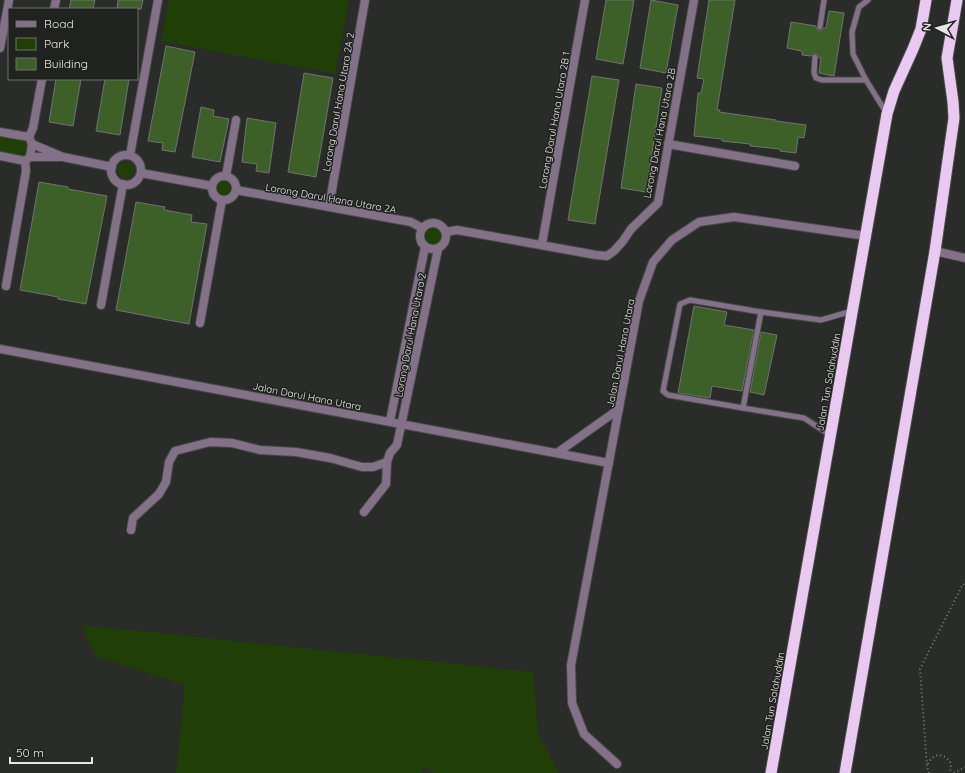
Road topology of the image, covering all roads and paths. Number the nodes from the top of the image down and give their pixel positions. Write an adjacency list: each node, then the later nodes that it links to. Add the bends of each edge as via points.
1 (9, 0): 11 (street)
2 (158, 0): 20 (street)
3 (365, 0): 32 (street, Lorong Darul Hana Utara 2A 2)
4 (585, 0): 36 (street, Lorong Darul Hana Utara 2B 1)
5 (694, 0): 19 (street, Lorong Darul Hana Utara 2B)
6 (824, 0): 10 (lane)
7 (868, 0): 14 (lane, via 859,7 852,32 853,54)
8 (926, 0): 15 (highway, Jalan Tun Salahuddin, via 921,29 894,91)
9 (957, 0): 39 (highway, via 947,58 954,118)
10 (820, 27)
11 (0, 48)
12 (815, 57): 14 (lane, via 816,78)
13 (42, 80): 18 (street)
14 (866, 80): 15 (lane)
15 (887, 114): 35 (highway, Jalan Tun Salahuddin)
16 (236, 120): 27 (street)
17 (0, 132): 18 (street)
18 (30, 140): 22 (street); 23 (street)
19 (668, 144): 24 (street); 36 (street, Lorong Darul Hana Utara 2B, via 658,203 631,229 614,251 607,256 596,255)
20 (130, 155): 25 (street, via 117,158); 26 (street, via 139,162)
21 (0, 156): 23 (street)
22 (63, 157): 23 (street); 25 (street)
23 (28, 159): 41 (street)
24 (795, 166)
25 (112, 167): 28 (street, via 113,176)
26 (141, 173): 28 (street, via 134,183); 29 (street)
27 (226, 176): 29 (street, via 218,177); 30 (street, via 232,180)
28 (123, 184): 42 (street)
29 (212, 186): 31 (street, via 216,198)
30 (236, 190): 31 (street, via 232,197); 32 (street, Lorong Darul Hana Utara 2A)
31 (222, 200): 45 (street)
32 (329, 207): 33 (street, Lorong Darul Hana Utara 2A, via 411,222)
33 (422, 228): 34 (street, via 427,224 436,223); 37 (street, via 420,239)
34 (446, 232): 36 (street, Lorong Darul Hana Utara 2B, via 457,230); 38 (street, via 445,243)
35 (866, 236): 43 (highway, Jalan Tun Salahuddin); 48 (street, Jalan Darul Hana Utara, via 734,217 699,222 672,240 653,262 639,301)
36 (542, 244)
37 (425, 247): 38 (street); 49 (street, Lorong Darul Hana Utara 2)
38 (438, 249): 50 (street, Lorong Darul Hana Utara 2)
39 (934, 251): 40 (street); 62 (highway)
40 (965, 258)
41 (6, 286)
42 (101, 305)
43 (853, 311): 44 (lane, via 821,320); 51 (highway, Jalan Tun Salahuddin)
44 (761, 312): 47 (lane); 47 (lane, via 690,300 680,304 663,391 668,395)
45 (200, 323)
46 (0, 349): 49 (street, Jalan Darul Hana Utara)
47 (743, 408): 51 (lane, via 804,418)
48 (619, 409): 52 (street); 54 (street, Jalan Darul Hana Utara)
49 (390, 422): 50 (street, Jalan Darul Hana Utara)
50 (403, 424): 52 (street, Jalan Darul Hana Utara); 53 (street, Lorong Darul Hana Utara 2, via 398,445 390,453)
51 (831, 436): 61 (highway, Jalan Tun Salahuddin)
52 (557, 452): 54 (street, Jalan Darul Hana Utara)
53 (387, 462): 55 (street, via 386,484); 56 (street, via 362,468 330,458 296,452 260,450 232,442 210,442 188,447 175,451 169,462 166,482 159,494 133,518)
54 (610, 463): 58 (street, Jalan Darul Hana Utara, via 571,665 572,703 584,734)
55 (364, 512)
56 (131, 530)
57 (965, 585): 59 (path, via 963,584 920,669)
58 (617, 764)
59 (928, 767): 63 (path); 64 (path, via 930,760 940,755 950,760)
60 (965, 767): 65 (path)
61 (771, 773)
62 (845, 773)
63 (929, 773)
64 (950, 773)
65 (954, 773)

